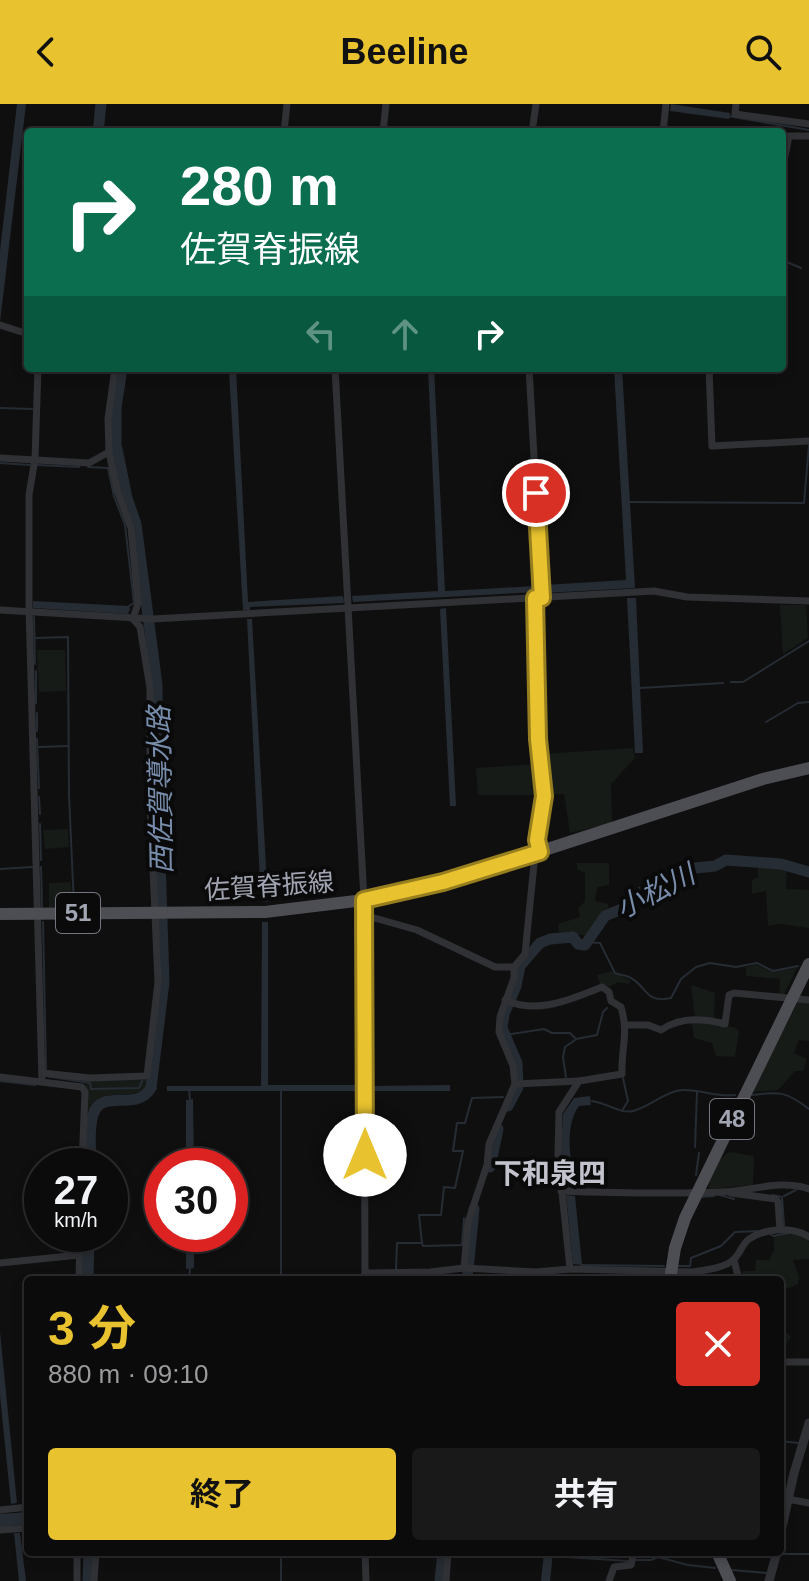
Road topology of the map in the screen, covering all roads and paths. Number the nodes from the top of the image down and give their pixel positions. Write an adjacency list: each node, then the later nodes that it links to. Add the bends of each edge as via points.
1 (287, 104): 7 (street)
2 (386, 104): 8 (street)
3 (536, 104): 9 (street)
4 (736, 104): 6 (street, via 737,114)
5 (666, 107): 10 (street)
6 (809, 124)
7 (284, 128)
8 (383, 128)
9 (533, 128)
10 (663, 128)
11 (809, 136): 12 (street, via 789,136)
12 (786, 151)
13 (0, 325): 14 (street)
14 (24, 333)
15 (38, 372): 23 (street)
16 (114, 372): 21 (street)
17 (335, 372): 26 (street)
18 (529, 372): 24 (street)
19 (709, 372): 20 (street, via 712,446)
20 (809, 441)
21 (109, 452): 23 (street, via 89,463); 29 (street, via 131,528)
22 (0, 458): 23 (street)
23 (35, 459): 27 (street, via 29,495)
24 (540, 594): 25 (street, via 654,591); 26 (street); 31 (street, via 538,739 544,796)
25 (809, 601)
26 (348, 602): 29 (street); 32 (street)
27 (29, 607): 28 (street); 29 (street); 35 (street)
28 (0, 610)
29 (137, 619): 33 (street, via 150,688)
30 (809, 768): 31 (main road, 佐賀脊振線 / 51)
31 (538, 853): 32 (main road, 佐賀脊振線 / 51); 38 (street, via 525,954)
32 (364, 900): 33 (main road, 佐賀脊振線 / 51, via 293,910); 36 (street)
33 (155, 913): 35 (main road, 佐賀脊振線 / 51); 43 (street, via 158,982 147,1076)
34 (0, 914): 35 (main road, 佐賀脊振線 / 51)
35 (38, 914): 43 (street)
36 (364, 915): 38 (street, via 417,930 495,967); 62 (street)
37 (809, 964): 39 (main road, 48)
38 (514, 967): 40 (street)
39 (793, 997): 41 (street); 42 (street, via 734,993 729,995 725,1024 673,1021 661,1030); 51 (main road, 48)
40 (505, 1000): 42 (street, via 547,1006 602,987 621,1007); 46 (street, via 499,1032)
41 (809, 1000)
42 (627, 1025): 45 (street, via 622,1074)
43 (44, 1076): 44 (street); 47 (street, via 85,1092)
44 (0, 1077)
45 (579, 1081): 46 (street); 49 (street, via 559,1112 558,1154)
46 (519, 1083): 58 (street, via 489,1144 474,1198)
47 (83, 1148)
48 (809, 1189): 50 (street, via 778,1185)
49 (567, 1192): 51 (street); 59 (street)
50 (728, 1192): 51 (street); 52 (street, via 776,1199)
51 (696, 1193): 60 (main road, 48)
52 (780, 1230): 53 (street, via 798,1230); 56 (street, via 747,1240)
53 (809, 1237)
54 (79, 1252): 55 (street)
55 (79, 1255): 57 (street); 61 (street)
56 (734, 1260): 60 (street); 65 (street)
57 (0, 1263)
58 (468, 1269): 63 (street); 64 (street)
59 (575, 1269): 60 (street); 64 (street)
60 (666, 1275)
61 (79, 1276)
62 (365, 1276)
63 (430, 1276)
64 (536, 1276)
65 (738, 1276)
66 (784, 1362): 67 (street)
67 (809, 1362)
68 (809, 1423): 69 (street)
69 (806, 1444): 71 (street)
70 (809, 1503): 71 (street)
71 (784, 1504)
72 (24, 1507): 73 (street)
73 (0, 1510)
74 (24, 1528): 75 (street)
75 (0, 1530)
76 (77, 1556): 83 (street)
77 (96, 1556): 84 (street)
78 (365, 1556): 85 (street)
79 (448, 1556): 86 (street)
80 (719, 1556): 88 (main road)
81 (776, 1556): 89 (street)
82 (633, 1557): 87 (street, via 631,1565 614,1567)
83 (77, 1581)
84 (94, 1581)
85 (366, 1581)
86 (446, 1581)
87 (609, 1581)
88 (730, 1581)
89 (769, 1581)

